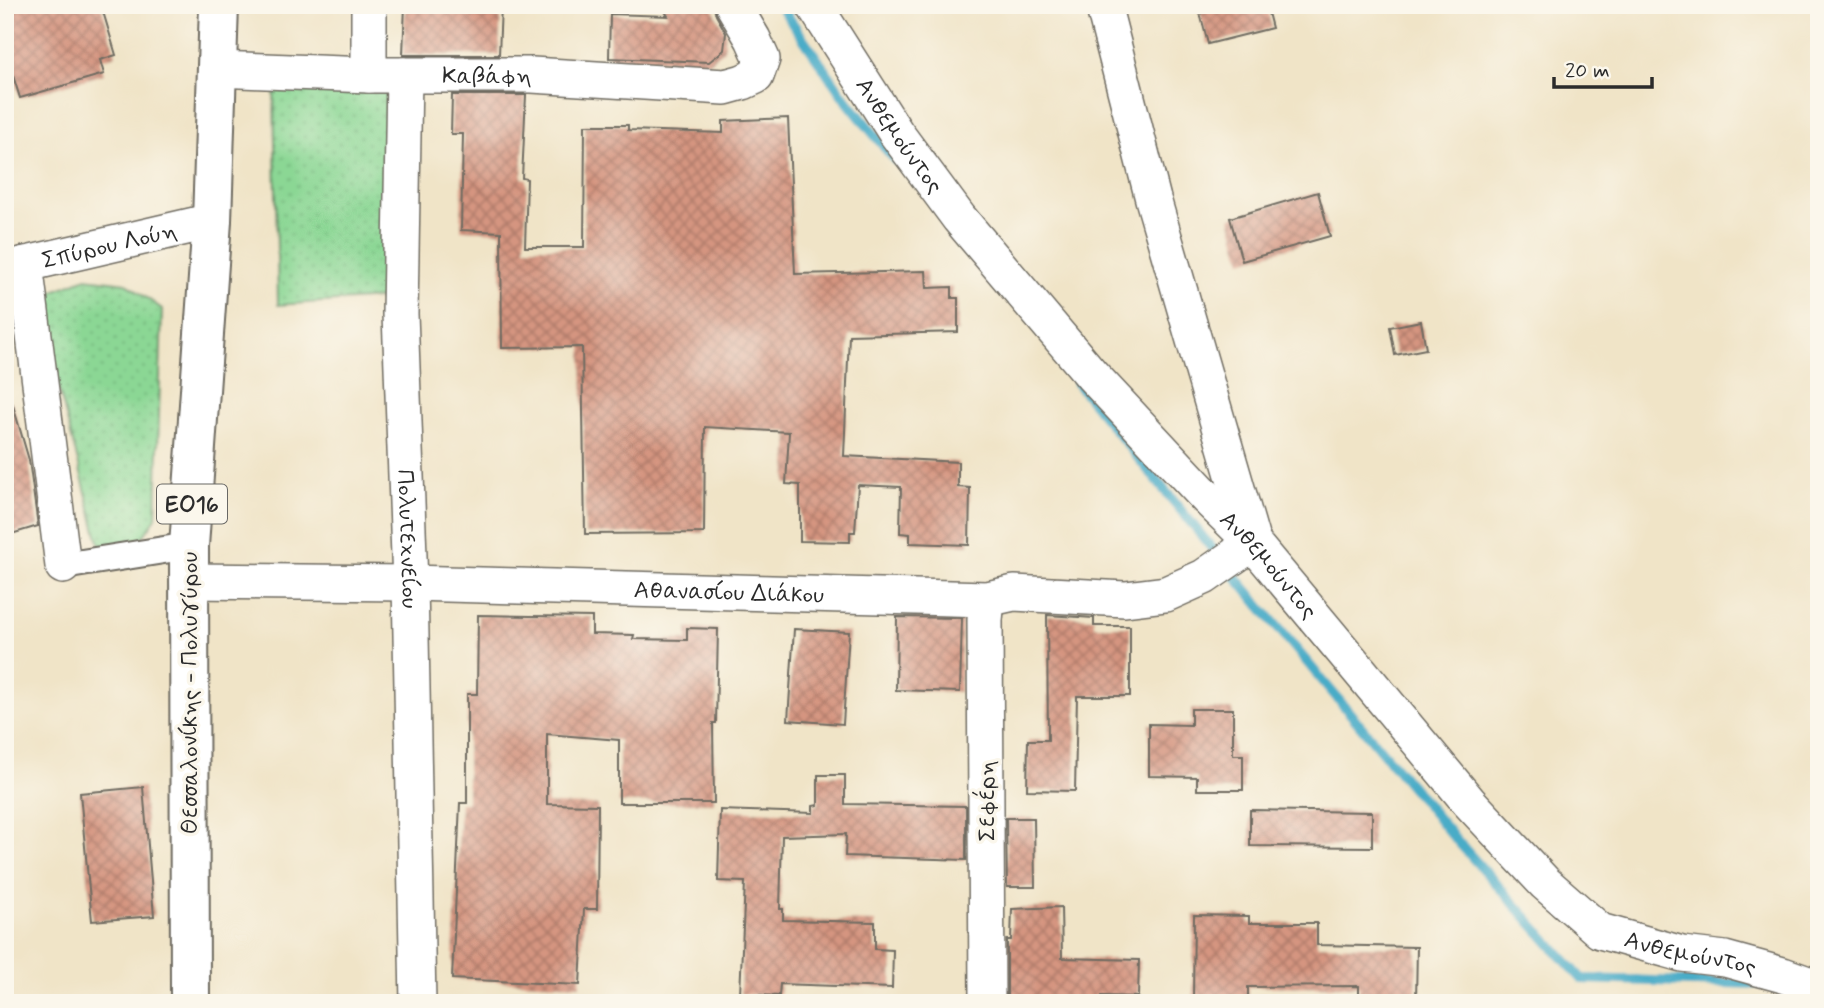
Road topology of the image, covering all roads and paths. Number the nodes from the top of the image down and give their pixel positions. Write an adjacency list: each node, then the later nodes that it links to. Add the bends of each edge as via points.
1 (219, 5): 6 (main road, Θεσσαλονίκης - Πολυγύρου / ΕΟ16)
2 (369, 5): 7 (street)
3 (733, 5): 8 (street, Καβάφη, via 762,59 757,76 725,87 532,75)
4 (814, 5): 11 (street, Ανθεμούντος, via 896,133 959,218 1092,375)
5 (1105, 12): 11 (street, via 1153,199)
6 (216, 69): 7 (street, Καβάφη); 9 (main road, Θεσσαλονίκης - Πολυγύρου / ΕΟ16)
7 (369, 75): 8 (street, Καβάφη)
8 (404, 75): 14 (street, Πολυτεχνείου, via 400,314)
9 (212, 221): 10 (street, Σπύρου Λούη); 12 (main road, Θεσσαλονίκης - Πολυγύρου / ΕΟ16)
10 (15, 266): 13 (street)
11 (1253, 543): 15 (street, Αθανασίου Διάκου, via 1204,577 1166,594 1125,599 1014,593); 16 (street, Ανθεμούντος, via 1469,802 1545,883 1600,931 1682,954 1725,959)
12 (189, 563): 13 (street); 14 (street, Αθανασίου Διάκου); 17 (main road, Θεσσαλονίκης - Πολυγύρου / ΕΟ16)
13 (63, 566)
14 (410, 583): 15 (street, Αθανασίου Διάκου); 18 (street, Πολυτεχνείου)
15 (987, 599): 19 (street, Σεφέρη)
16 (1819, 988)
17 (190, 1003)
18 (418, 1003)
19 (987, 1003)

